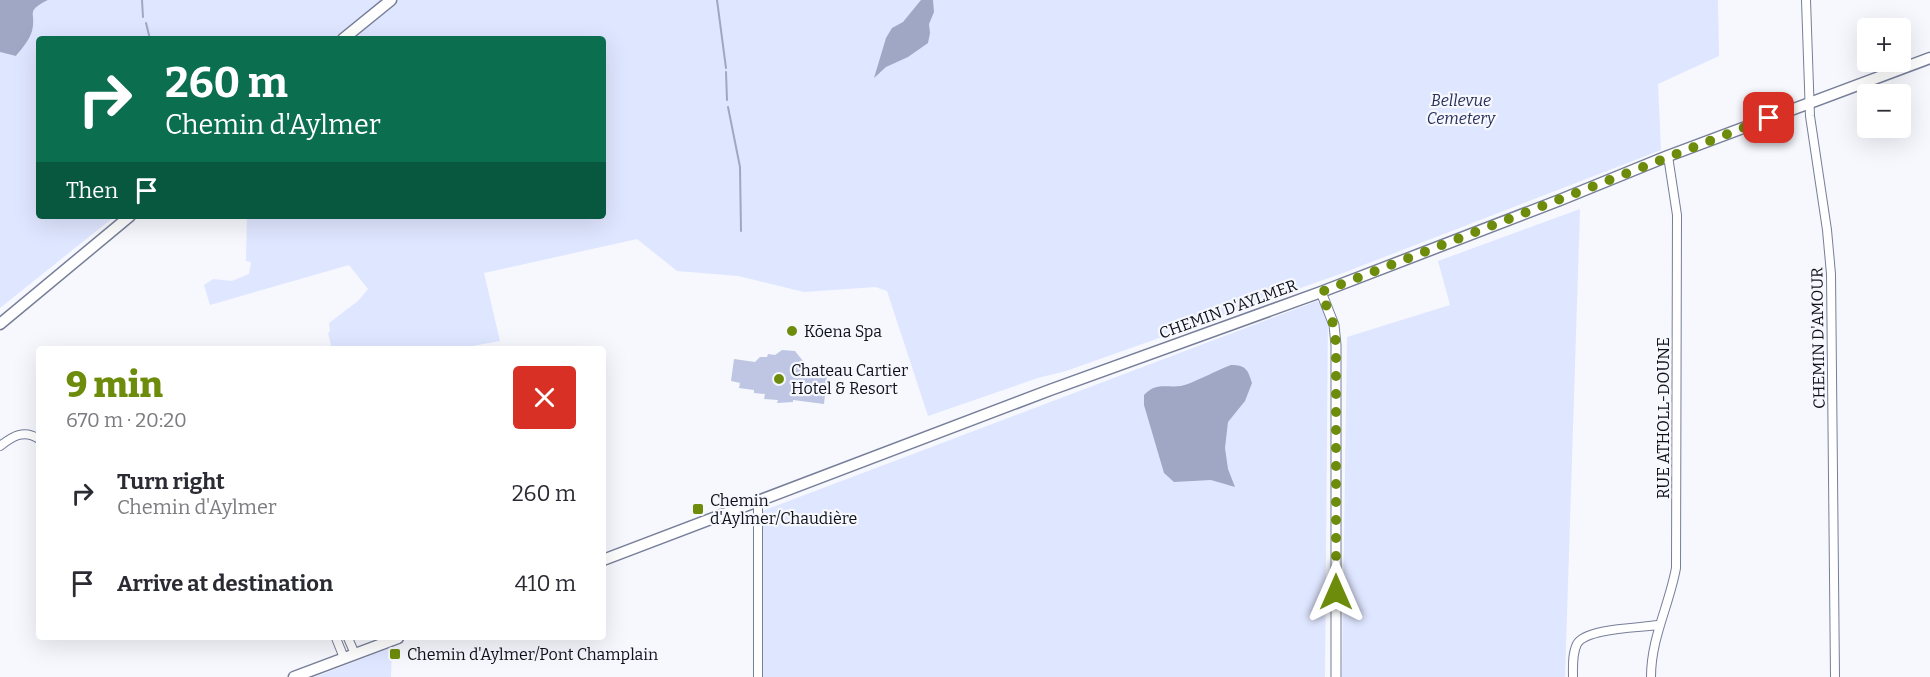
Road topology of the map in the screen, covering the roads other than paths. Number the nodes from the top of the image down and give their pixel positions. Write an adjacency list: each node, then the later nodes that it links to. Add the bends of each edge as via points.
1 (390, 0): 3 (main road)
2 (1806, 0): 5 (street, CHEMIN D'AMOUR)
3 (347, 36)
4 (1930, 58): 5 (main road, CHEMIN D'AYLMER)
5 (1809, 103): 6 (main road, CHEMIN D'AYLMER); 24 (street, CHEMIN D'AMOUR, via 1831,274)
6 (1668, 156): 8 (main road, CHEMIN D'AYLMER); 14 (street, RUE ATHOLL-DOUNE, via 1677,215 1676,568)
7 (126, 219): 9 (main road)
8 (1321, 292): 12 (main road, CHEMIN D'AYLMER); 21 (street, via 1334,326 1336,345)
9 (0, 324)
10 (36, 438): 11 (street, via 18,434)
11 (0, 446)
12 (758, 501): 13 (main road, CHEMIN D'AYLMER); 20 (street)
13 (606, 559)
14 (1658, 624): 22 (street, via 1583,637 1574,656); 23 (street, RUE ATHOLL-DOUNE)
15 (337, 640): 18 (street)
16 (348, 640): 18 (street)
17 (393, 640): 18 (main road)
18 (349, 656): 19 (main road)
19 (294, 677)
20 (758, 677)
21 (1336, 677)
22 (1573, 677)
23 (1651, 677)
24 (1835, 677)

